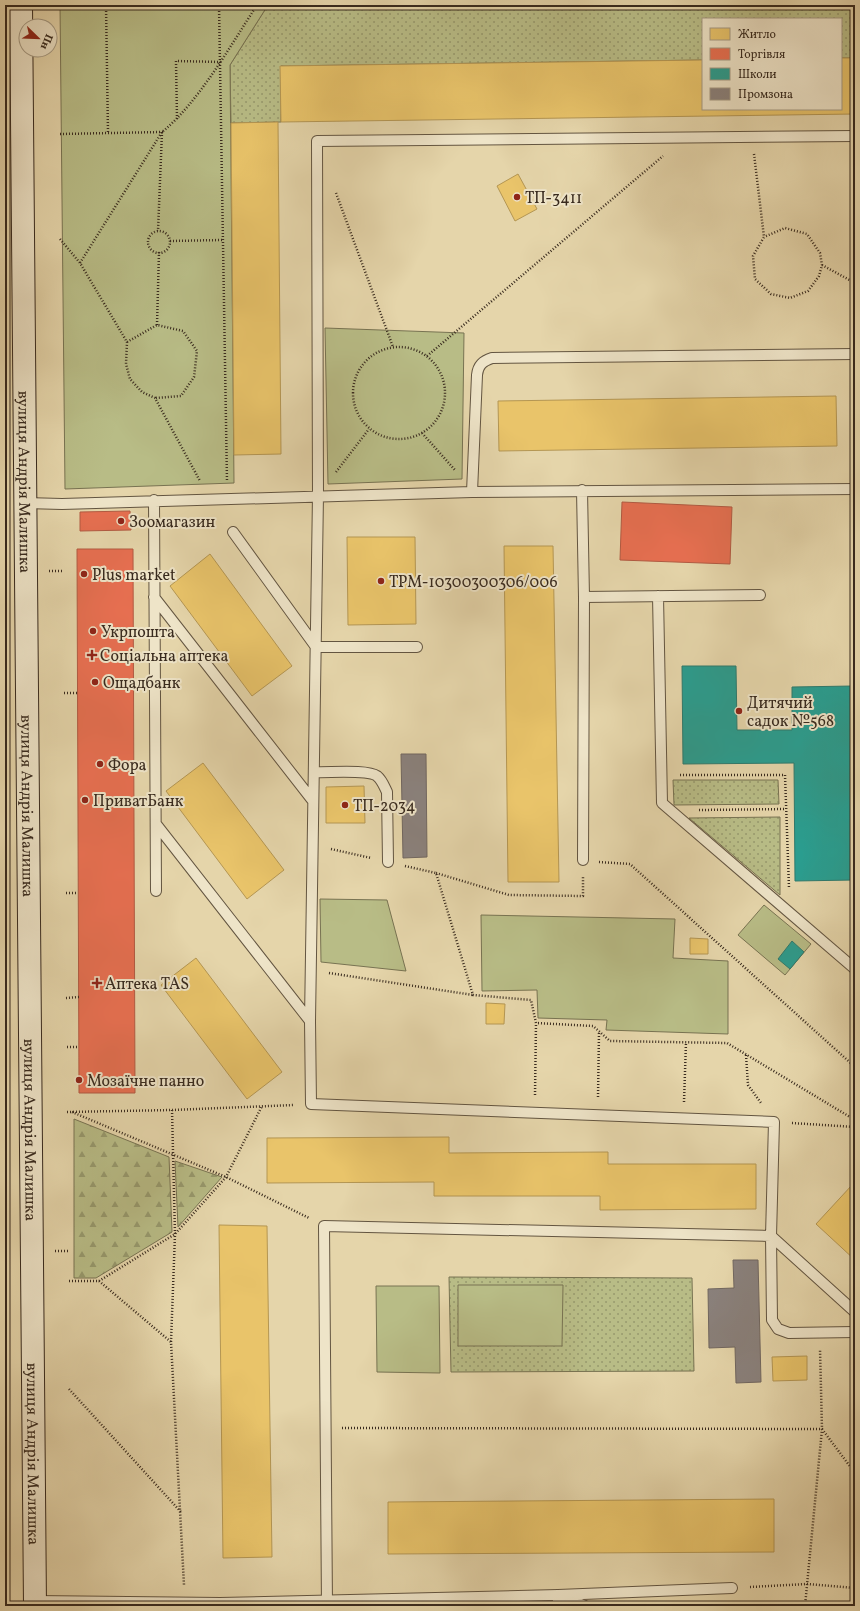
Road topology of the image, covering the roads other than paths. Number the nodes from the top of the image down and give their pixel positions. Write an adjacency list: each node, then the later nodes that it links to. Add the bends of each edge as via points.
1 (21, 5): 9 (street, вулиця Андрія Малишка)
2 (855, 136): 7 (lane, via 317,141)
3 (855, 354): 6 (lane, via 487,359 478,368 477,374)
4 (855, 489): 5 (lane)
5 (582, 490): 6 (lane); 14 (lane)
6 (472, 492): 7 (lane)
7 (318, 495): 8 (lane); 15 (lane)
8 (154, 500): 9 (lane); 12 (lane)
9 (25, 503): 31 (street, вулиця Андрія Малишка)
10 (233, 532): 15 (lane)
11 (760, 595): 13 (lane)
12 (154, 596): 18 (lane); 19 (lane)
13 (658, 596): 14 (lane); 23 (lane, via 662,803)
14 (584, 597): 20 (lane)
15 (316, 647): 16 (lane); 17 (lane)
16 (417, 647)
17 (314, 772): 18 (lane); 21 (lane, via 366,773 376,775 382,781 387,792)
18 (313, 801): 24 (lane)
19 (156, 824): 22 (lane); 24 (lane)
20 (583, 860)
21 (388, 862)
22 (156, 891)
23 (855, 969)
24 (310, 1021): 25 (lane, via 311,1104 774,1122)
25 (772, 1236): 26 (lane); 27 (lane, via 772,1320 778,1329 789,1333); 30 (lane, via 324,1226)
26 (855, 1312)
27 (855, 1332)
28 (732, 1588): 29 (lane)
29 (558, 1595): 30 (lane); 33 (lane); 34 (lane)
30 (328, 1603): 32 (lane)
31 (35, 1604): 32 (lane)
32 (163, 1604)
33 (558, 1606)
34 (585, 1606)

